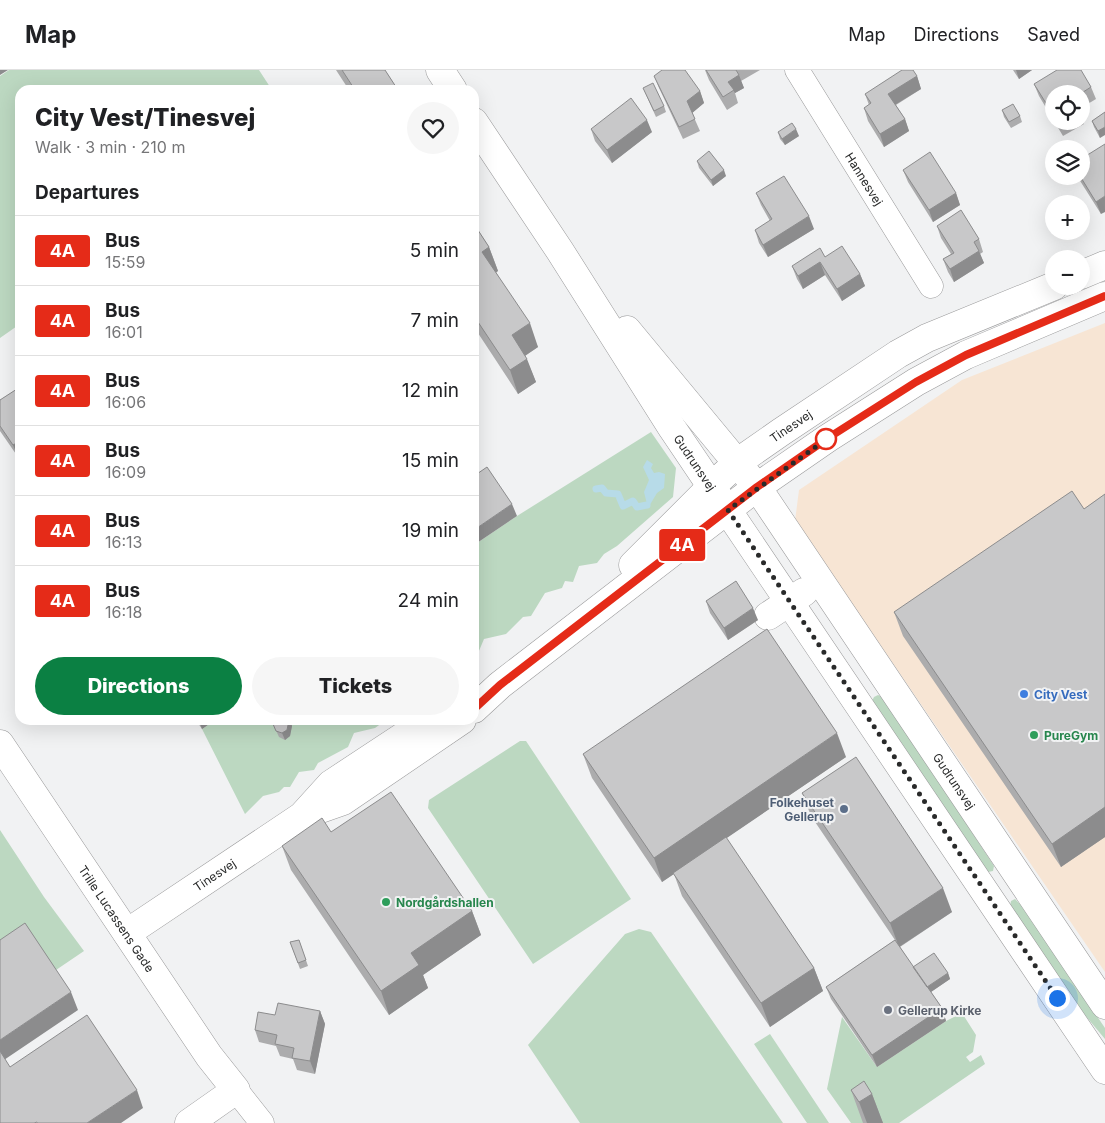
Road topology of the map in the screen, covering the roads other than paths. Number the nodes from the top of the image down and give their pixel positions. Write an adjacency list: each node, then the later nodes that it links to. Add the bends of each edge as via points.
1 (440, 70): 3 (street)
2 (797, 70): 8 (street, Hannesvej)
3 (450, 85)
4 (479, 130): 5 (street, Gudrunsvej)
5 (560, 251): 11 (street, Gudrunsvej); 12 (street, Gudrunsvej)
6 (1105, 265): 7 (street)
7 (1090, 271)
8 (931, 286)
9 (1045, 290): 11 (street, Tinesvej, via 927,338 898,354)
10 (1105, 296): 13 (street, Tinesvej, via 966,355 916,382)
11 (738, 462): 12 (street, Tinesvej); 13 (street, Gudrunsvej)
12 (712, 486): 14 (street, Gudrunsvej); 17 (street, Tinesvej)
13 (757, 487): 14 (street, Tinesvej); 15 (street, Gudrunsvej)
14 (728, 510): 16 (street, Gudrunsvej); 17 (street, Tinesvej)
15 (820, 581): 16 (street); 25 (street, Gudrunsvej)
16 (779, 609): 26 (street, Gudrunsvej)
17 (572, 630): 18 (street, Tinesvej)
18 (500, 685): 19 (street, Tinesvej); 20 (street, Tinesvej)
19 (479, 694)
20 (479, 704)
21 (420, 725): 24 (street, Tinesvej, via 331,784)
22 (455, 725): 24 (street, Tinesvej, via 343,801)
23 (0, 744): 27 (street, Trille Lucassens Gade)
24 (302, 816): 27 (street, Tinesvej)
25 (1017, 874): 26 (street); 28 (street, Gudrunsvej)
26 (987, 894): 29 (street, Gudrunsvej)
27 (127, 932): 30 (street, Trille Lucassens Gade, via 209,1056)
28 (1105, 1005)
29 (1105, 1070)
30 (236, 1090): 31 (street); 32 (street)
31 (189, 1123)
32 (262, 1123)

